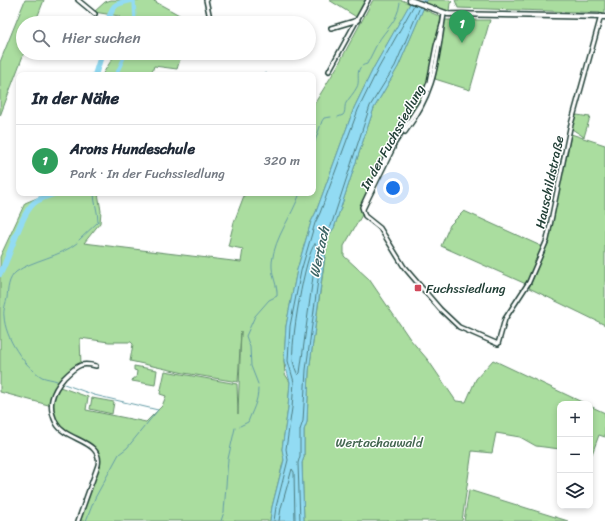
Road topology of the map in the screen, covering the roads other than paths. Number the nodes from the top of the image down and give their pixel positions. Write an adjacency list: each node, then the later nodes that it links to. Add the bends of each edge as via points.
1 (78, 0): 5 (street)
2 (206, 0): 7 (street)
3 (368, 0): 9 (street)
4 (410, 0): 6 (street)
5 (95, 14)
6 (444, 14): 8 (street); 12 (street, In der Fuchssiedlung, via 429,82 422,101 385,158 363,208 365,216 380,228 404,268 440,309 459,328)
7 (209, 16)
8 (603, 16): 12 (street, Hauschildstraße, via 570,128 547,240 529,282 505,319)
9 (358, 20): 10 (street); 11 (street)
10 (331, 28)
11 (329, 71)
12 (498, 344)
13 (96, 366): 14 (street, via 81,365 75,368 57,386 52,398 52,412 57,425 66,435 91,446 98,456 98,465)
14 (78, 521)

